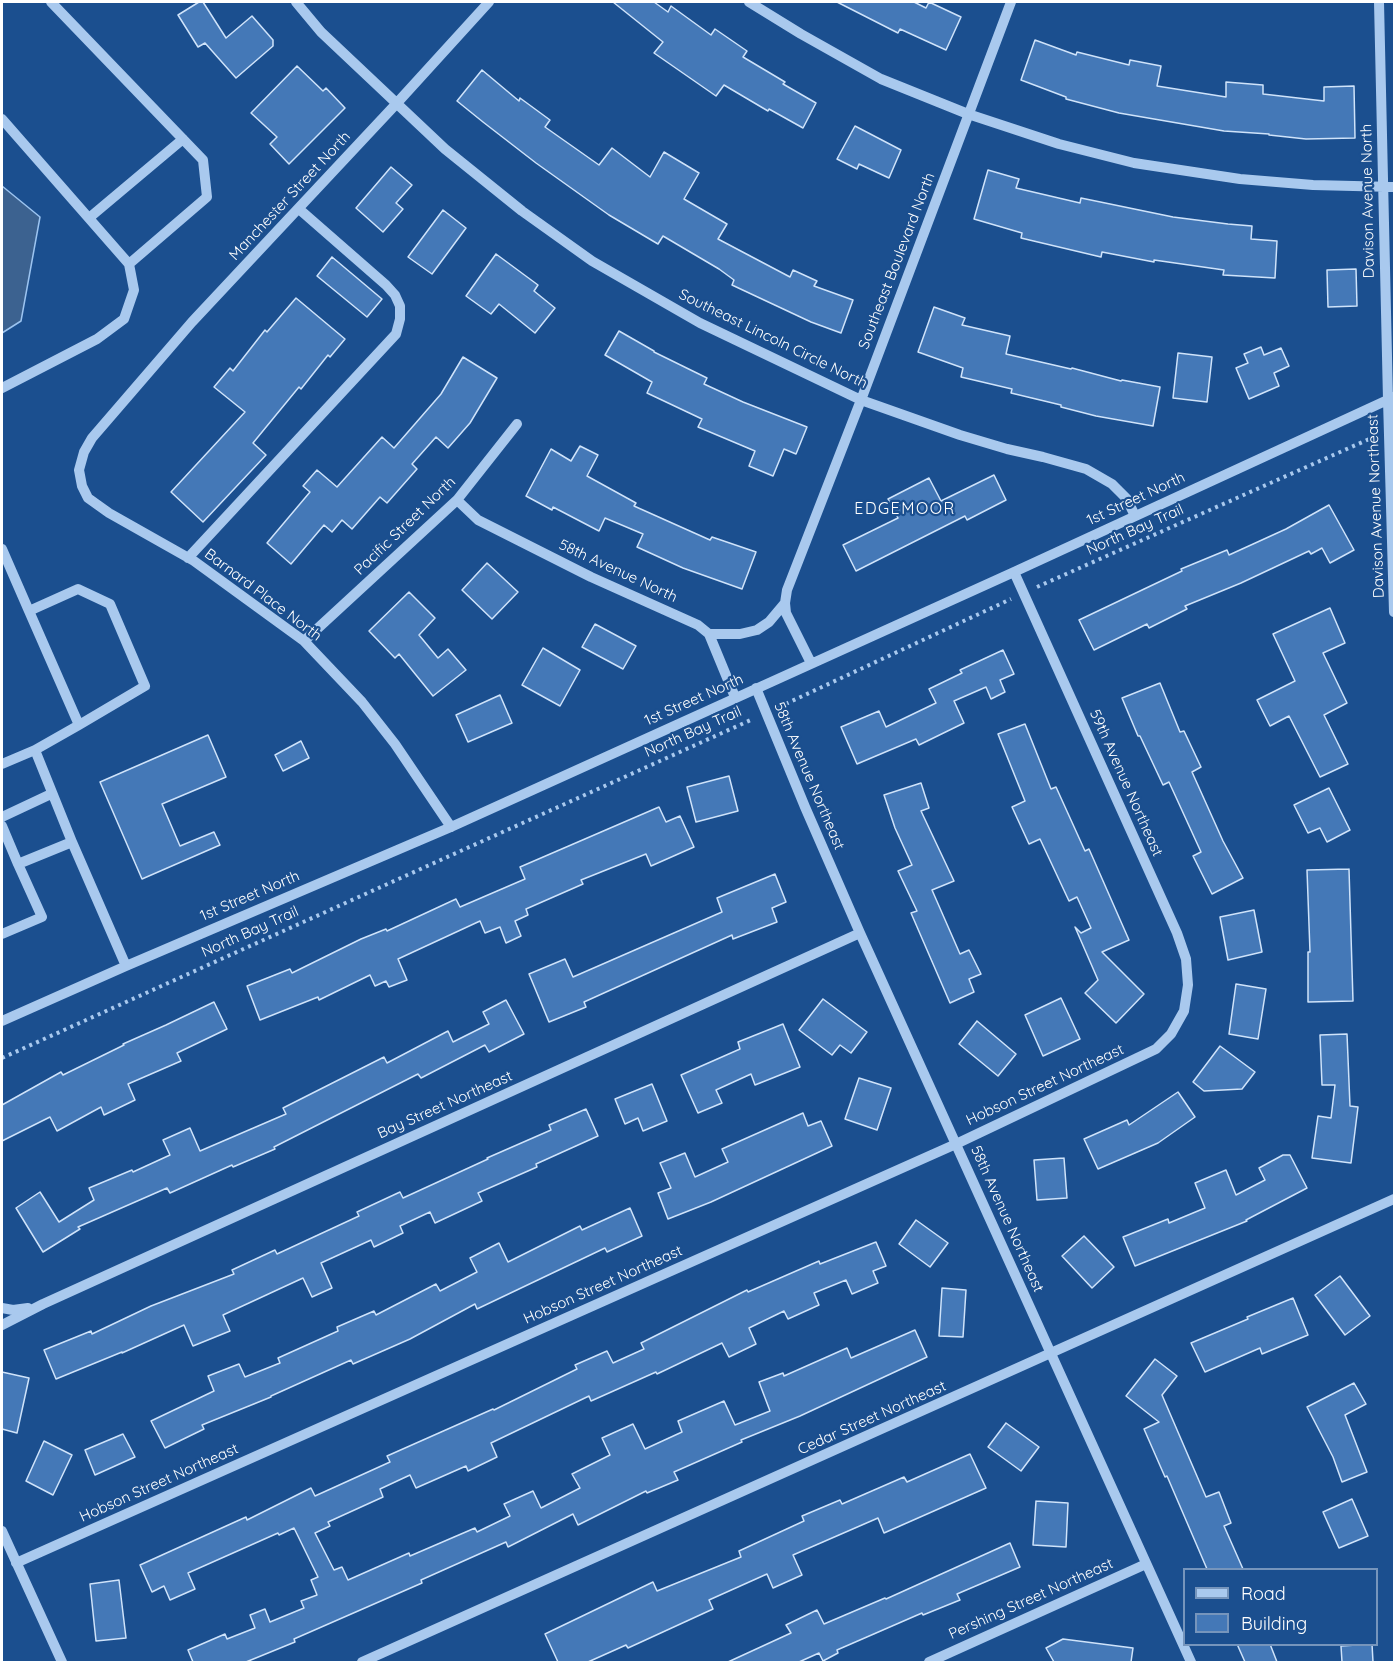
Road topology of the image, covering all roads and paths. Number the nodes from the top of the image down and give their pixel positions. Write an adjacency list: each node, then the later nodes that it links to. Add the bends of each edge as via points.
1 (51, 2): 10 (street)
2 (296, 2): 7 (street, Southeast Lincoln Circle North, via 321,32)
3 (489, 2): 7 (street, Manchester Street North)
4 (749, 2): 8 (street, via 881,79)
5 (1011, 2): 8 (street, Southeast Boulevard North)
6 (1379, 2): 12 (street, Davison Avenue North)
7 (397, 103): 13 (street, Manchester Street North); 19 (street, Southeast Lincoln Circle North, via 445,149 592,261 700,323)
8 (968, 114): 12 (street, via 1059,144 1134,163 1240,179); 19 (street, Southeast Boulevard North)
9 (2, 119): 14 (street)
10 (183, 139): 14 (street); 15 (street, via 203,160 207,197)
11 (1395, 187): 12 (street)
12 (1383, 188): 16 (street, Davison Avenue North)
13 (298, 209): 20 (street, Manchester Street North, via 192,322); 26 (street, via 395,294 400,306 396,334)
14 (89, 218): 15 (street)
15 (129, 264): 17 (street, via 134,290 123,319 98,339)
16 (1390, 298): 18 (street, Davison Avenue North)
17 (2, 388)
18 (1391, 398): 22 (street, Davison Avenue Northeast); 24 (street, 1st Street North)
19 (861, 400): 24 (street, Southeast Lincoln Circle North, via 988,444 1086,469 1112,484 1127,499); 29 (street, Southeast Boulevard North)
20 (115, 413): 26 (street, Barnard Place North, via 84,453 79,471 88,498)
21 (517, 424): 23 (street, Pacific Street North)
22 (1389, 431): 28 (path, North Bay Trail); 31 (street, Davison Avenue Northeast)
23 (457, 500): 32 (street, 58th Avenue North, via 478,520 698,625); 33 (street, Pacific Street North)
24 (1135, 516): 27 (street, 1st Street North)
25 (2, 549): 30 (street)
26 (188, 558): 33 (street, Barnard Place North)
27 (1014, 572): 28 (street, 59th Avenue Northeast); 34 (street, 1st Street North)
28 (1024, 593): 37 (path, North Bay Trail); 50 (street, 59th Avenue Northeast, via 1177,933 1186,959)
29 (785, 603): 32 (street, via 757,630); 34 (street, via 786,613)
30 (29, 611): 38 (street); 38 (street, via 78,589 110,604 145,686)
31 (1395, 612)
32 (709, 634): 36 (street)
33 (304, 641): 44 (street, Barnard Place North, via 362,702)
34 (811, 663): 35 (street, 1st Street North)
35 (756, 688): 36 (street, 1st Street North); 37 (street, 58th Avenue Northeast)
36 (735, 697): 44 (street, 1st Street North)
37 (765, 713): 47 (street, 58th Avenue Northeast); 52 (path, North Bay Trail)
38 (79, 725): 39 (street)
39 (35, 750): 40 (street); 41 (street)
40 (2, 765)
41 (51, 794): 42 (street); 45 (street)
42 (2, 817)
43 (2, 826): 46 (street)
44 (451, 827): 49 (street, 1st Street North)
45 (72, 842): 46 (street); 49 (street)
46 (18, 864): 48 (street, via 42,917)
47 (860, 933): 53 (street, 58th Avenue Northeast); 55 (street, Bay Street Northeast)
48 (2, 934)
49 (126, 966): 51 (street, 1st Street North)
50 (1184, 1011): 53 (street, Hobson Street Northeast, via 1172,1034 1156,1049)
51 (2, 1021)
52 (2, 1058)
53 (956, 1144): 58 (street, 58th Avenue Northeast); 60 (street, Hobson Street Northeast)
54 (1395, 1199): 58 (street, Cedar Street Northeast)
55 (43, 1304): 56 (street, Bay Street Northeast, via 24,1309); 57 (street, Bay Street Northeast)
56 (2, 1308)
57 (2, 1325)
58 (1051, 1354): 61 (street, 58th Avenue Northeast); 65 (street, Cedar Street Northeast)
59 (2, 1531): 60 (street)
60 (16, 1563): 64 (street)
61 (1146, 1564): 62 (street, 58th Avenue Northeast); 66 (street, Pershing Street Northeast)
62 (1183, 1645)
63 (1184, 1646): 67 (street, 58th Avenue Northeast)
64 (62, 1662)
65 (362, 1662)
66 (929, 1662)
67 (1191, 1662)

